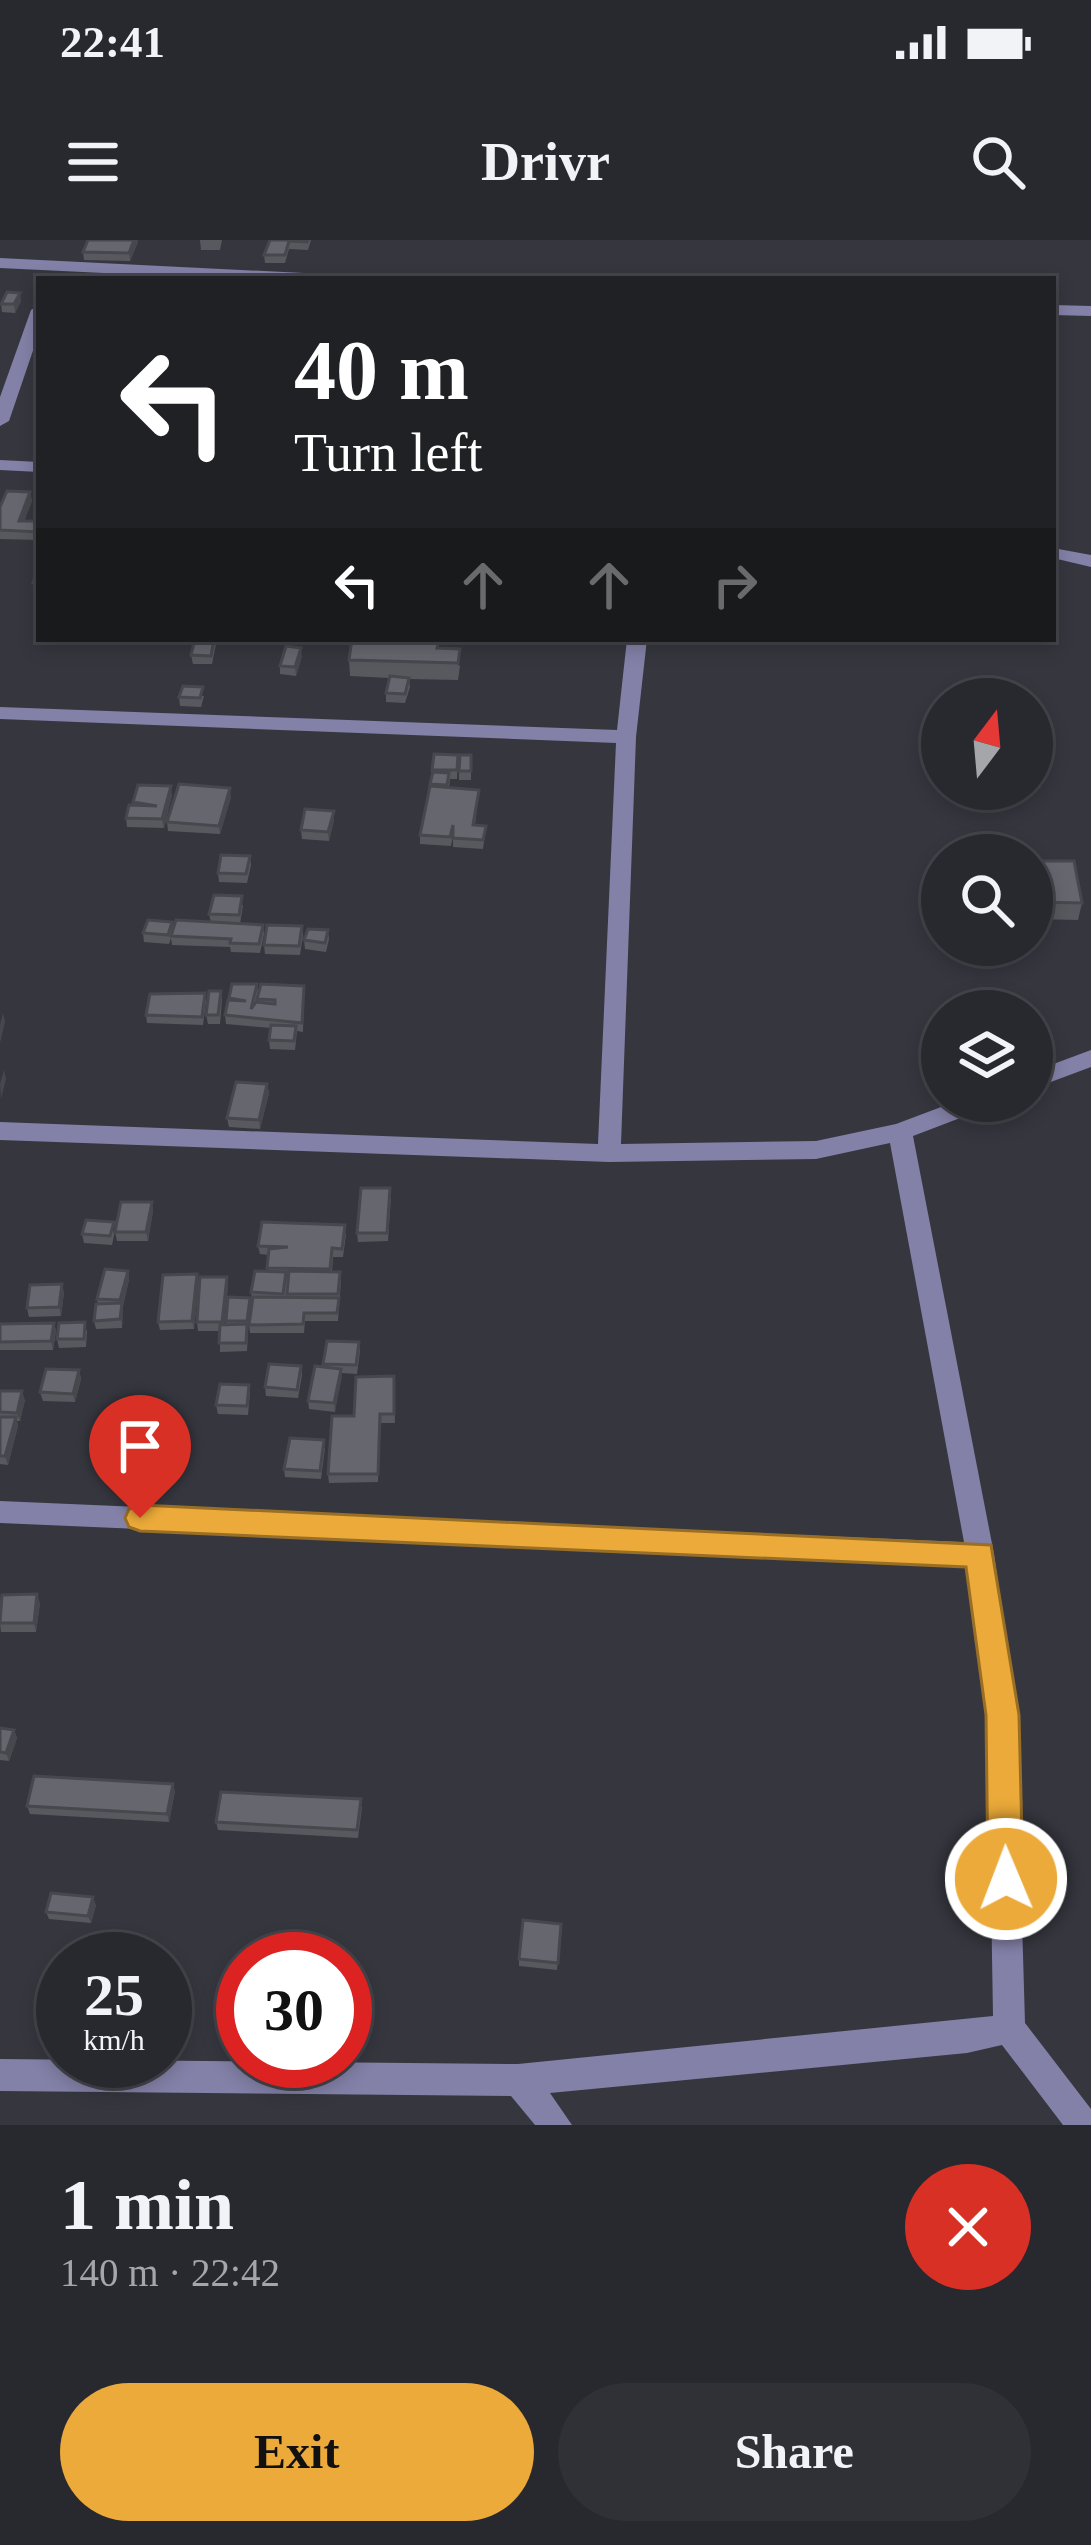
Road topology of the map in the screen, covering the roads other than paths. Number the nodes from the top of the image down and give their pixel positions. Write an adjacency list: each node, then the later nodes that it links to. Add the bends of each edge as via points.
1 (0, 263): 2 (street)
2 (55, 266): 3 (street)
3 (262, 276)
4 (1056, 310): 5 (street)
5 (1091, 310)
6 (36, 319): 7 (street)
7 (0, 421)
8 (0, 465): 9 (street)
9 (36, 467)
10 (1056, 555): 11 (street)
11 (1091, 561)
12 (637, 642): 14 (street)
13 (0, 712): 14 (street)
14 (626, 737): 20 (street)
15 (1091, 1058): 16 (street)
16 (1053, 1073)
17 (926, 1122): 19 (street)
18 (0, 1131): 20 (street)
19 (900, 1132): 20 (street, via 816,1150); 22 (street)
20 (610, 1153)
21 (0, 1512): 22 (street)
22 (980, 1554): 23 (street, via 1002,1715)
23 (1009, 2028): 25 (street); 27 (street)
24 (0, 2075): 25 (street)
25 (518, 2080): 26 (street)
26 (556, 2125)
27 (1083, 2125)

